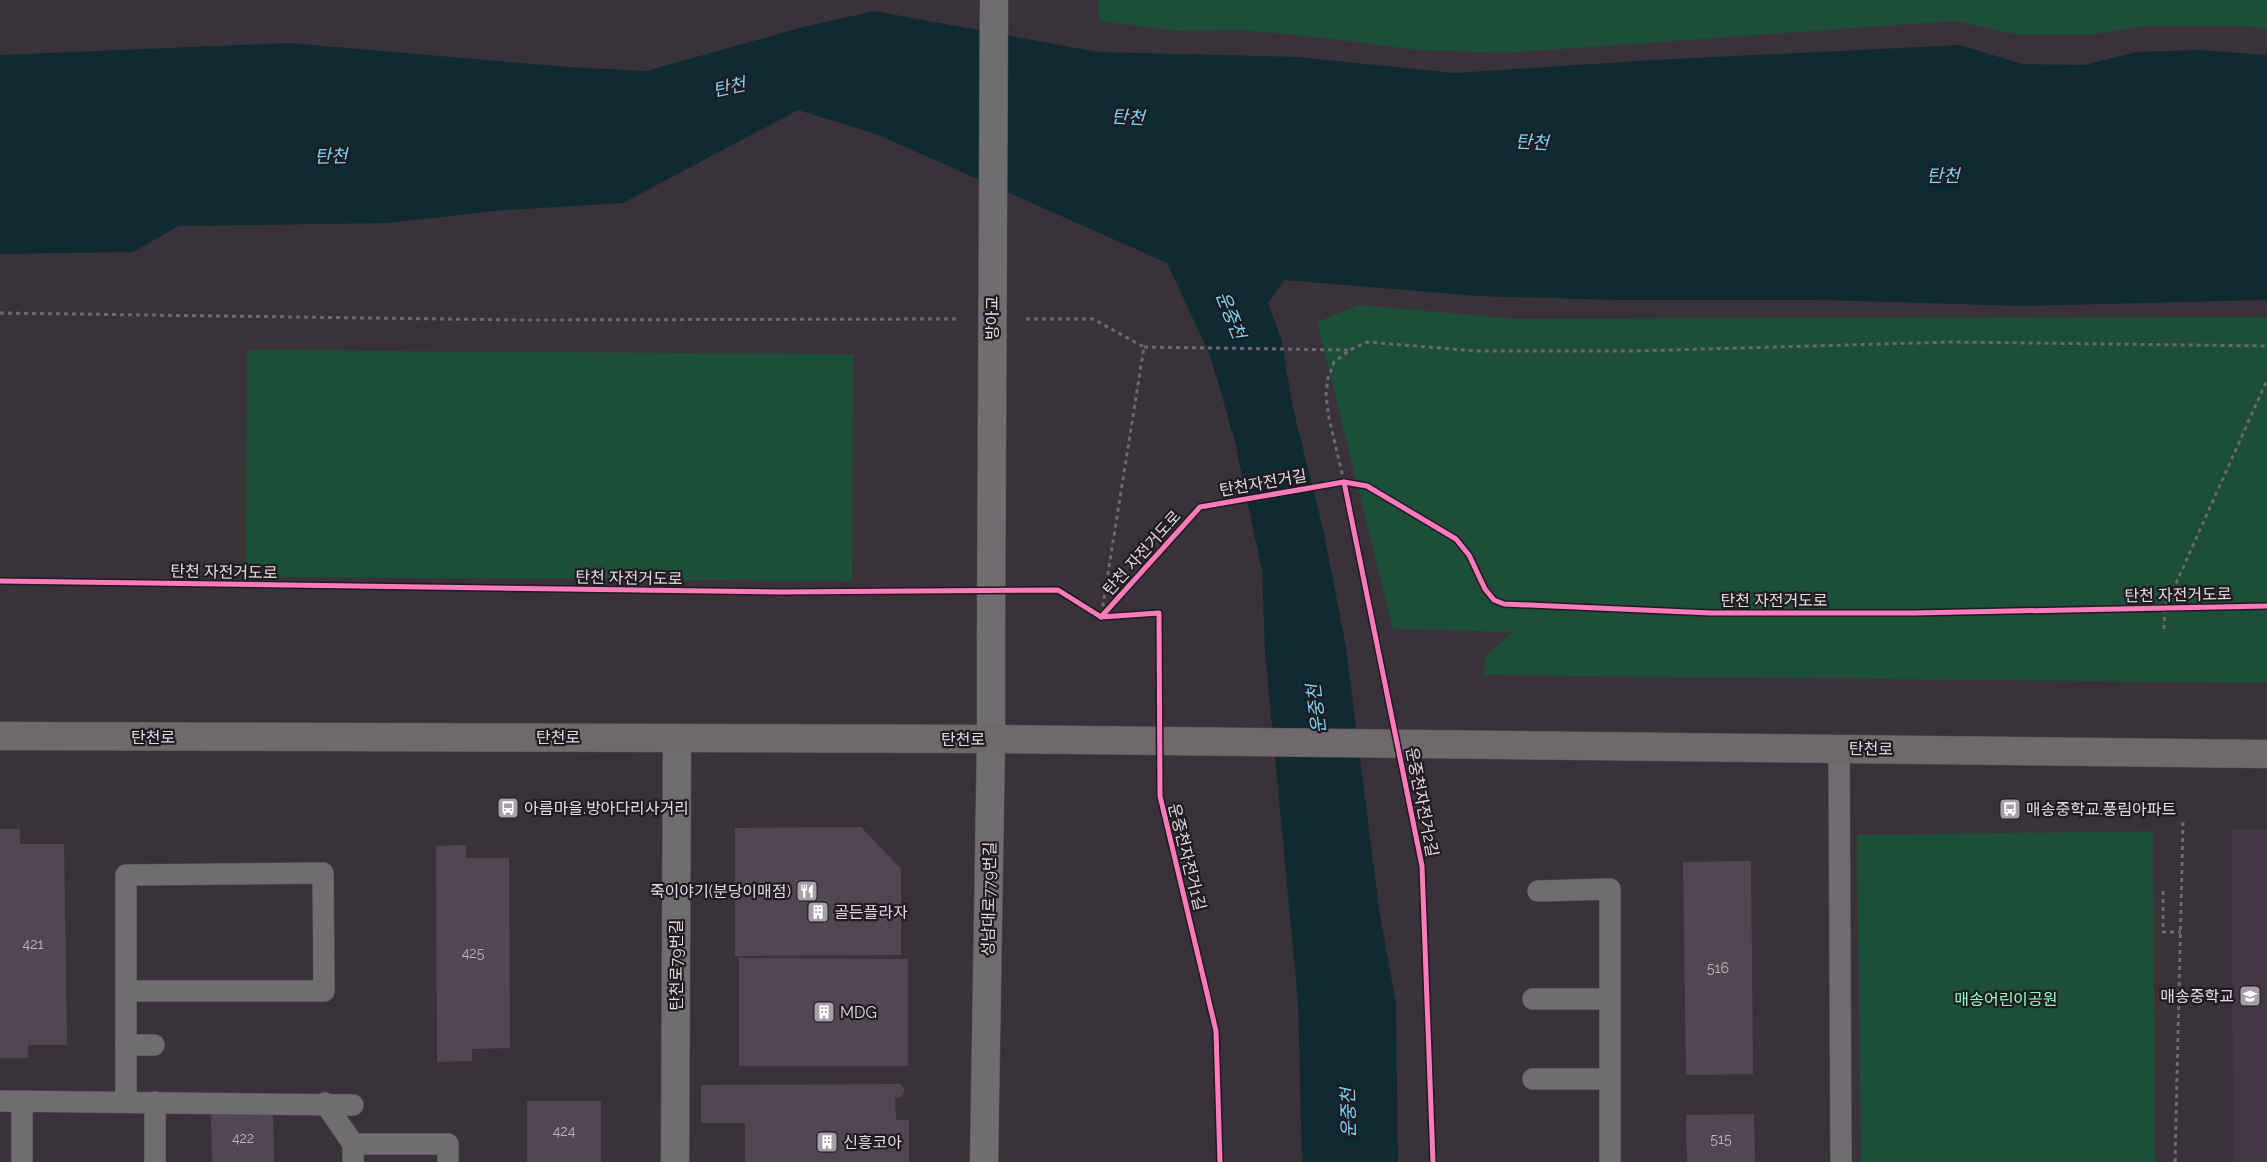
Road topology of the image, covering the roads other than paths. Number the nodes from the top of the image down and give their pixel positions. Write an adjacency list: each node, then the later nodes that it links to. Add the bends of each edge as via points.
1 (994, 0): 2 (street, 방아교, bridge)
2 (991, 636): 5 (street, 성남대로779번길)
3 (0, 736): 4 (main road, 탄천로)
4 (677, 738): 5 (main road, 탄천로); 26 (street, 탄천로79번길)
5 (991, 739): 6 (main road, 탄천로); 27 (street, 성남대로779번길)
6 (1839, 749): 7 (main road, 탄천로); 29 (lane)
7 (2267, 754)
8 (1538, 891): 11 (lane, via 1610,889)
9 (126, 991): 9 (lane, via 126,875 323,873 324,991); 12 (lane)
10 (1533, 999): 11 (lane)
11 (1610, 999): 15 (lane)
12 (126, 1045): 13 (lane); 18 (lane)
13 (154, 1045)
14 (1533, 1079): 15 (lane)
15 (1610, 1079): 28 (lane)
16 (0, 1101): 17 (lane)
17 (22, 1101): 18 (lane); 23 (lane)
18 (126, 1102): 19 (lane)
19 (155, 1102): 20 (lane); 24 (lane)
20 (326, 1104): 21 (lane); 22 (lane)
21 (353, 1105)
22 (353, 1153): 25 (lane, via 448,1144)
23 (22, 1162)
24 (155, 1162)
25 (448, 1162)
26 (675, 1162)
27 (984, 1162)
28 (1610, 1162)
29 (1841, 1162)

